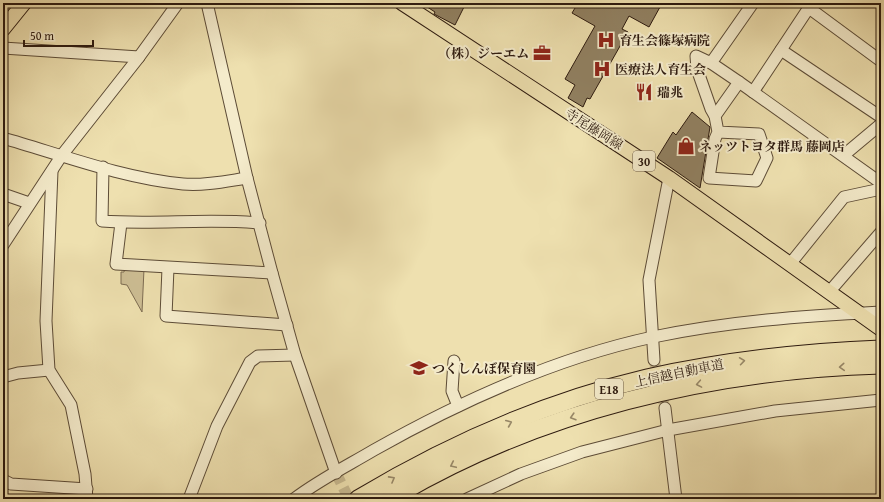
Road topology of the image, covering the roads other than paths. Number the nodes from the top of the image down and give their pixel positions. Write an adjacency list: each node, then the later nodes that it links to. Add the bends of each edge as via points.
1 (24, 3): 7 (main road)
2 (178, 3): 10 (street)
3 (207, 3): 24 (street)
4 (402, 3): 25 (main road, 寺尾藤岡線 / 30)
5 (753, 3): 12 (street)
6 (811, 6): 9 (street); 11 (street)
7 (3, 30)
8 (3, 48): 10 (street)
9 (781, 50): 14 (street); 16 (street)
10 (139, 57): 20 (street)
11 (881, 61)
12 (711, 63): 13 (street); 15 (street, via 696,56 697,69)
13 (739, 82): 14 (street); 15 (street)
14 (753, 92): 21 (street)
15 (715, 116): 18 (street)
16 (881, 117)
17 (881, 124): 21 (street)
18 (718, 132): 18 (street, via 759,134 767,158 756,181 709,178)
19 (3, 138): 20 (street)
20 (62, 155): 22 (street); 23 (street)
21 (844, 155): 26 (street)
22 (103, 167): 24 (street, via 185,184); 30 (street, via 102,221)
23 (52, 171): 29 (street); 48 (street, via 46,321)
24 (247, 178): 31 (street)
25 (669, 178): 34 (main road, 寺尾藤岡線 / 30); 42 (street, via 649,280)
26 (881, 183)
27 (881, 189): 34 (street, via 844,197)
28 (3, 194): 29 (street)
29 (29, 204): 33 (street)
30 (121, 222): 31 (street, via 227,220); 35 (street, via 116,264)
31 (260, 223): 36 (street)
32 (881, 232): 37 (street)
33 (3, 245)
34 (790, 264): 37 (main road, 寺尾藤岡線 / 30)
35 (168, 268): 36 (street); 40 (street, via 166,316)
36 (272, 274): 40 (street)
37 (830, 291): 39 (main road, 寺尾藤岡線 / 30)
38 (881, 312): 39 (street)
39 (860, 313): 41 (main road, 寺尾藤岡線 / 30); 42 (street, via 751,321)
40 (287, 325): 44 (street)
41 (881, 329)
42 (652, 338): 45 (street); 51 (street, via 557,365)
43 (881, 349): 59 (highway, 上信越自動車道 / E18, one-way to 43, via 473,438 520,418 603,390 646,378 738,361 832,351)
44 (295, 355): 54 (street); 57 (street, via 258,356 250,362 216,426)
45 (654, 360)
46 (454, 361): 51 (street, via 452,392)
47 (881, 365): 60 (highway, 上信越自動車道 / E18, one-way to 60, via 740,377 687,386 610,406 529,432 480,452)
48 (49, 370): 49 (street); 56 (street, via 71,405 85,474)
49 (3, 377)
50 (881, 400): 53 (street, via 775,411)
51 (458, 406): 54 (street, via 390,441)
52 (665, 408): 53 (street)
53 (668, 430): 61 (street, via 582,452 522,474); 62 (street)
54 (336, 473): 58 (street, via 317,482)
55 (3, 480): 56 (street, via 11,484)
56 (86, 494)
57 (189, 499)
58 (294, 499)
59 (358, 499)
60 (390, 499)
61 (467, 499)
62 (676, 499)

